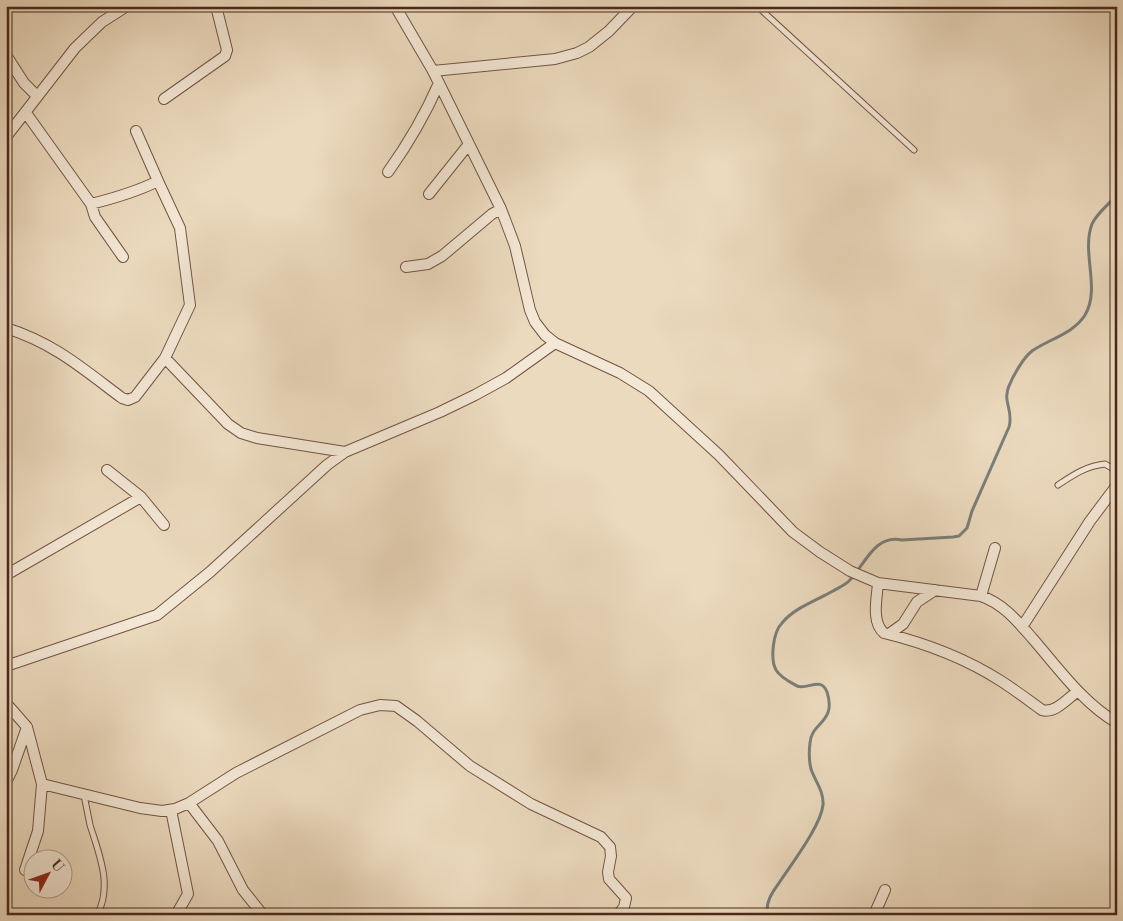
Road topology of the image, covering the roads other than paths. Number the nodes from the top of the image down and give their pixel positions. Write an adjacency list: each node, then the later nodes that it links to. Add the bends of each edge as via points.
1 (127, 6): 9 (street, via 102,22 75,48)
2 (216, 6): 10 (street, via 227,50 225,56)
3 (395, 6): 7 (street)
4 (633, 6): 7 (street, via 609,32 577,53 555,59)
5 (758, 6): 15 (lane)
6 (6, 55): 9 (street, via 24,83)
7 (433, 71): 8 (street)
8 (439, 83): 14 (street); 16 (street, via 418,127)
9 (37, 96): 11 (street)
10 (164, 99)
11 (26, 113): 13 (street); 19 (street)
12 (136, 131): 17 (street)
13 (6, 137)
14 (469, 144): 18 (street); 20 (street)
15 (914, 150)
16 (388, 172)
17 (158, 181): 19 (street, via 137,192); 25 (street, via 180,228 190,304)
18 (429, 194)
19 (91, 204): 21 (street, via 95,218)
20 (501, 209): 22 (street, via 442,256 428,264); 24 (street, via 515,246 530,310 544,335)
21 (123, 257)
22 (406, 267)
23 (6, 328): 25 (street, via 58,350 128,400 135,397)
24 (554, 343): 26 (street, via 506,378 475,395); 35 (street, via 620,373 649,391 719,455 793,532 850,571)
25 (165, 358): 26 (street, via 228,424 241,433)
26 (345, 452): 40 (street, via 157,615)
27 (107, 470): 31 (street)
28 (1117, 471): 29 (lane, via 1104,464 1092,466)
29 (1058, 485)
30 (1117, 486): 38 (street, via 1090,521)
31 (141, 497): 32 (street); 34 (street)
32 (164, 525)
33 (995, 548): 37 (street)
34 (6, 575)
35 (878, 583): 36 (street); 39 (street, via 876,617 880,629)
36 (935, 590): 37 (street); 39 (street, via 917,602 903,624)
37 (981, 596): 38 (street, via 994,600)
38 (1022, 627): 41 (street)
39 (889, 634): 41 (street, via 964,660 1000,680 1042,710 1053,710)
40 (6, 666)
41 (1078, 691): 43 (street, via 1102,714)
42 (6, 703): 44 (street)
43 (1117, 723)
44 (27, 727): 45 (street); 46 (street)
45 (6, 782)
46 (42, 784): 47 (street); 50 (street, via 38,831)
47 (84, 794): 49 (street, via 140,808); 52 (lane, via 102,858 105,886)
48 (189, 803): 49 (street); 54 (street, via 218,841 243,890); 55 (street, via 236,773 360,710 380,704 396,706 470,766 531,804 601,838 610,847 612,856 609,879 626,898)
49 (171, 810): 53 (street, via 188,894)
50 (32, 848)
51 (885, 890): 56 (street)
52 (97, 915)
53 (176, 915)
54 (263, 915)
55 (618, 915)
56 (874, 915)

